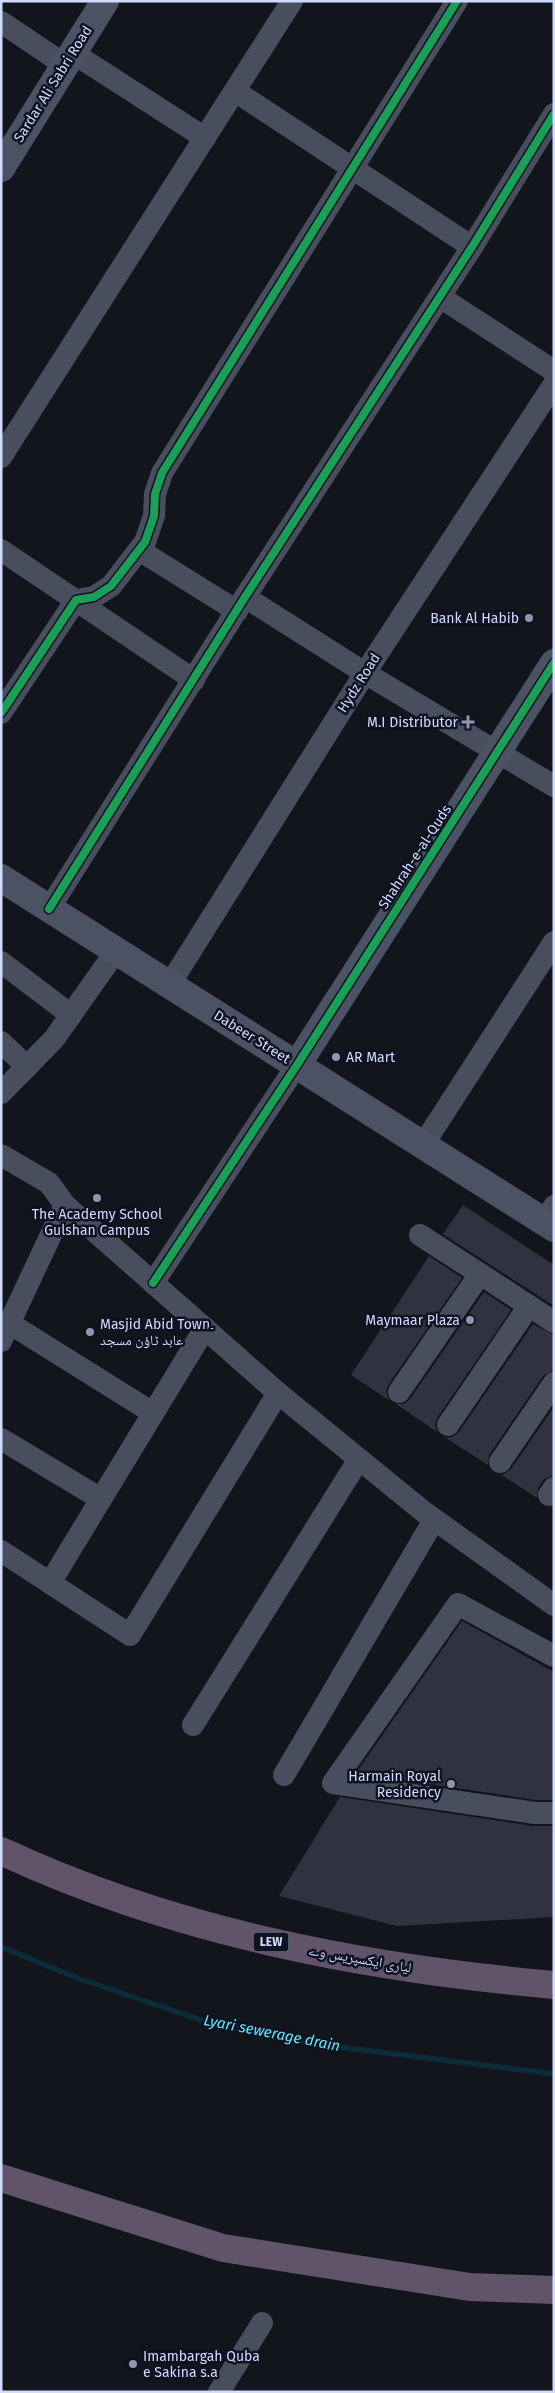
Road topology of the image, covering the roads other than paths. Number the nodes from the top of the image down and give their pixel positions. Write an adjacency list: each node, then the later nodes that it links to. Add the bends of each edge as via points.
1 (105, 1): 5 (street, Sardar Ali Sabri Road)
2 (292, 1): 6 (street)
3 (457, 1): 10 (street)
4 (1, 22): 5 (street)
5 (69, 59): 8 (street); 9 (street, Sardar Ali Sabri Road)
6 (235, 91): 8 (street); 10 (street)
7 (554, 114): 11 (street)
8 (205, 138): 15 (street)
9 (1, 168)
10 (352, 168): 11 (street); 17 (street, via 162,473 154,494 154,516)
11 (472, 247): 12 (street)
12 (440, 297): 13 (street); 19 (street)
13 (554, 372)
14 (554, 384): 21 (street, Hydz Road)
15 (5, 443)
16 (1, 550): 18 (street)
17 (139, 550): 18 (street, via 111,586 94,597); 19 (street)
18 (76, 600): 22 (street); 23 (street)
19 (241, 604): 21 (street); 22 (street)
20 (554, 663): 24 (street, Shahrah-e-al-Quds)
21 (365, 674): 24 (street); 31 (street, Hydz Road)
22 (194, 680): 27 (street)
23 (1, 713)
24 (498, 751): 25 (street); 34 (street, Shahrah-e-al-Quds)
25 (554, 786)
26 (1, 878): 27 (street, Dabeer Street)
27 (50, 908): 29 (street, Dabeer Street)
28 (554, 942): 37 (street)
29 (116, 951): 31 (street, Dabeer Street); 32 (street)
30 (1, 962): 32 (street)
31 (170, 984): 34 (street, Dabeer Street)
32 (71, 1015): 35 (street, via 54,1039)
33 (1, 1042): 35 (street)
34 (296, 1065): 37 (street, Dabeer Street); 43 (street)
35 (27, 1067): 36 (street)
36 (1, 1093)
37 (423, 1145): 40 (street, Dabeer Street)
38 (1, 1155): 39 (street, via 49,1183)
39 (65, 1205): 43 (street); 47 (street)
40 (550, 1219)
41 (420, 1235): 42 (street)
42 (480, 1274): 44 (street); 49 (street)
43 (153, 1282): 46 (street)
44 (529, 1306): 45 (street); 52 (street)
45 (554, 1322)
46 (204, 1328): 50 (street); 51 (street)
47 (5, 1332): 51 (street)
48 (554, 1383): 55 (street)
49 (399, 1392)
50 (278, 1393): 54 (street); 59 (street, via 130,1635)
51 (153, 1413): 56 (street)
52 (448, 1425)
53 (1, 1439): 56 (street)
54 (359, 1459): 57 (street); 62 (street)
55 (500, 1462)
56 (101, 1500): 59 (street)
57 (434, 1520): 60 (street); 63 (street)
58 (1, 1551): 59 (street)
59 (50, 1583)
60 (554, 1605)
61 (554, 1656): 64 (street, via 458,1604 333,1783 535,1813)
62 (194, 1725)
63 (284, 1775)
64 (554, 1813)
65 (1, 1851): 66 (highway, لیاری ایکسپریس وے / LEW, via 185,1921 245,1937 431,1972)
66 (554, 1985)
67 (1, 2178): 68 (highway, via 223,2248 470,2287)
68 (554, 2290)
69 (262, 2323): 70 (street)
70 (219, 2392)

